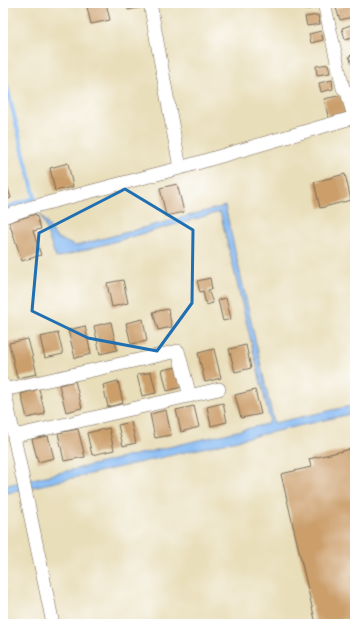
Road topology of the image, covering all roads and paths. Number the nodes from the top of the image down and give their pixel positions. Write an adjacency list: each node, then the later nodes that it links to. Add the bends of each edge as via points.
1 (150, 3): 7 (street)
2 (326, 3): 5 (street, via 343,88)
3 (354, 3): 4 (street)
4 (355, 6)
5 (353, 102): 6 (street)
6 (355, 117): 7 (street)
7 (180, 168): 8 (street)
8 (3, 217)
9 (4, 387): 11 (street, via 178,351); 12 (street)
10 (219, 389): 11 (street)
11 (190, 396): 12 (street)
12 (14, 436): 13 (street)
13 (53, 624)

